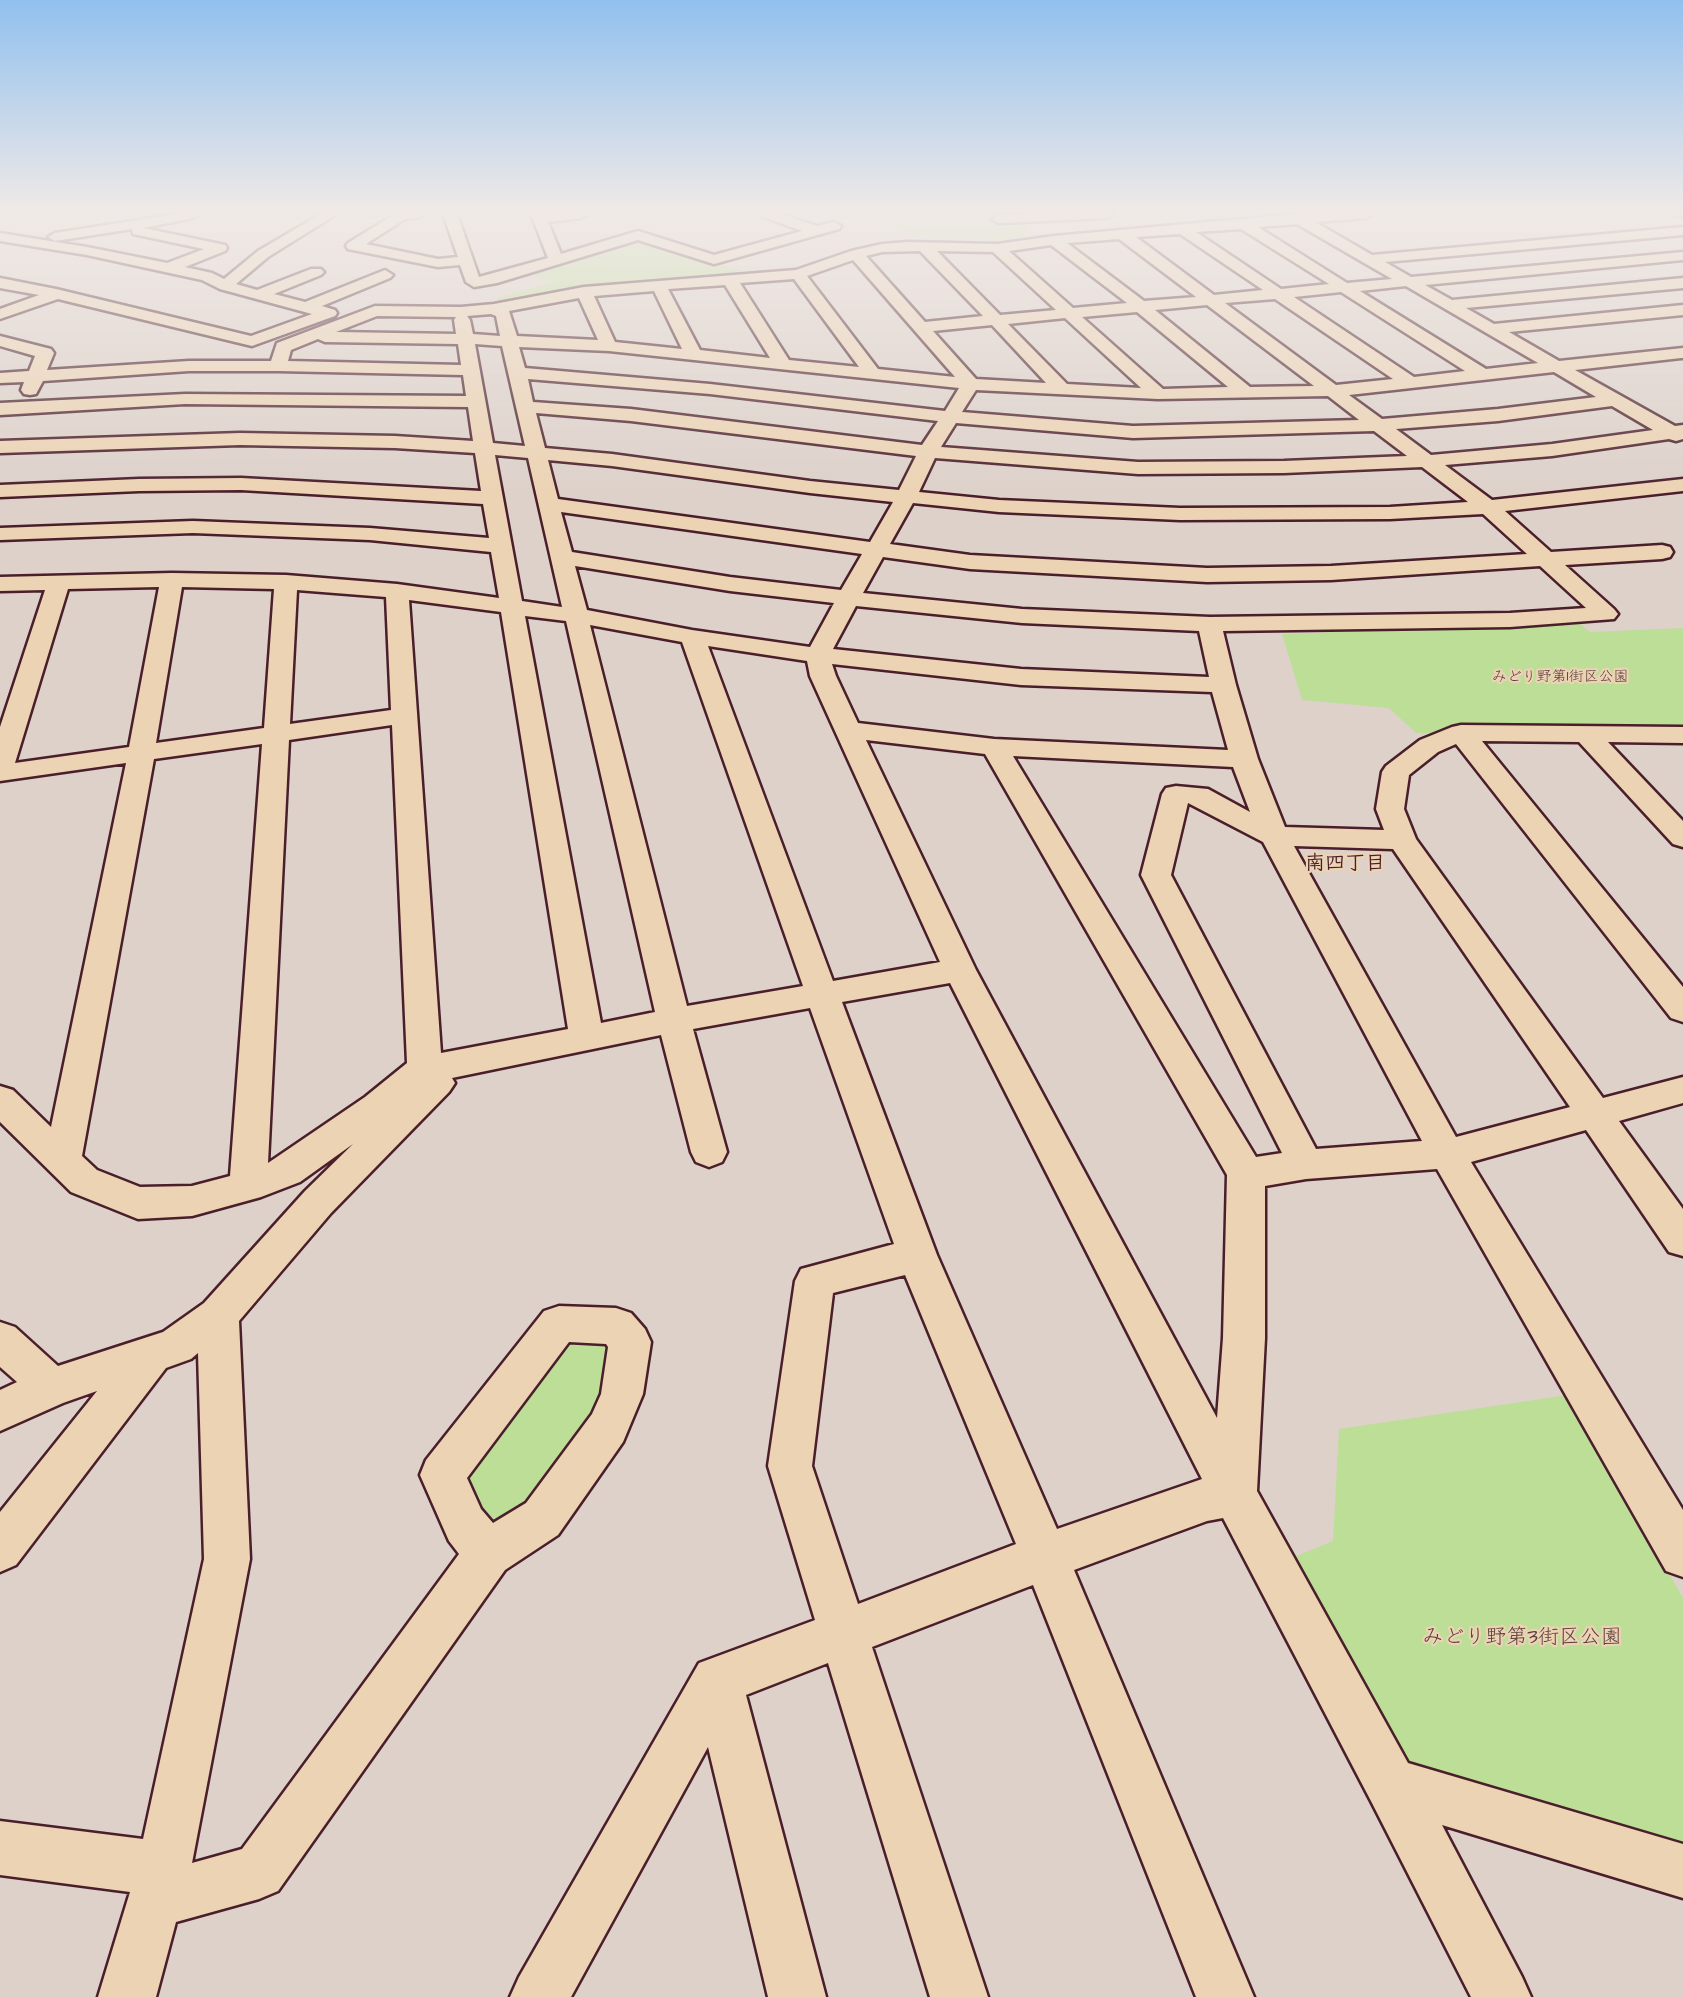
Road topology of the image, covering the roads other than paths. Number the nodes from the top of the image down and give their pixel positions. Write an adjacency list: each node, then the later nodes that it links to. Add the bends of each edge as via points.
1 (19, 307): 22 (street)
2 (111, 307): 3 (street, via 252,341 329,313)
3 (307, 307)
4 (500, 307): 18 (street)
5 (591, 307): 30 (street)
6 (669, 307): 32 (street)
7 (747, 307): 33 (street)
8 (823, 307): 40 (street)
9 (904, 307): 24 (street)
10 (985, 307): 23 (street)
11 (1064, 307): 21 (street)
12 (1120, 307): 21 (street)
13 (1142, 307): 46 (street)
14 (1219, 307): 45 (street)
15 (1297, 307): 43 (street)
16 (1375, 307): 38 (street)
17 (1454, 307): 25 (street)
18 (490, 309): 20 (street); 29 (street, via 503,314)
19 (1683, 310): 25 (street)
20 (461, 312): 26 (street, via 375,310); 27 (street)
21 (1071, 313): 23 (street); 47 (street)
22 (0, 314)
23 (998, 320): 24 (street); 44 (street)
24 (922, 327): 42 (street)
25 (1492, 329): 35 (street)
26 (308, 337): 27 (street); 34 (street, via 283,347)
27 (465, 339): 29 (street); 36 (street)
28 (0, 341): 39 (street, via 45,353)
29 (510, 341): 30 (street); 37 (street)
30 (609, 346): 32 (street)
31 (1682, 348): 35 (street)
32 (693, 354): 33 (street)
33 (783, 364): 40 (street)
34 (278, 366): 36 (street); 39 (street, via 189,366)
35 (1557, 367): 38 (street); 48 (street)
36 (470, 370): 49 (street)
37 (518, 372): 50 (street); 53 (street)
38 (1482, 374): 43 (street)
39 (38, 375): 41 (street); 51 (street)
40 (874, 375): 42 (street)
41 (0, 378)
42 (971, 384): 44 (street); 53 (street)
43 (1411, 384): 45 (street)
44 (1063, 390): 47 (street)
45 (1332, 391): 46 (street); 54 (street)
46 (1246, 393): 47 (street)
47 (1158, 394)
48 (1614, 400): 54 (street); 55 (street)
49 (476, 402): 51 (street, via 185,399); 56 (street)
50 (525, 407): 58 (street, via 631,415); 59 (street)
51 (20, 408): 52 (street); 57 (street)
52 (0, 410)
53 (951, 417): 54 (street, via 1133,432); 58 (street)
54 (1380, 425): 60 (street)
55 (1679, 434): 60 (street)
56 (484, 447): 57 (street, via 250,439); 59 (street); 64 (street)
57 (2, 452)
58 (927, 452): 60 (street, via 1138,468); 63 (street)
59 (537, 453): 63 (street); 65 (street)
60 (1427, 461): 66 (street)
61 (1683, 485): 66 (street)
62 (0, 490): 64 (street, via 241,484)
63 (906, 497): 66 (street, via 1093,512 1180,514 1379,513); 69 (street)
64 (493, 498): 68 (street)
65 (549, 504): 69 (street); 71 (street)
66 (1488, 507): 72 (street)
67 (0, 534): 68 (street, via 193,527 370,534)
68 (502, 546): 79 (street)
69 (875, 549): 72 (street, via 970,562 1207,575 1330,573); 78 (street)
70 (1662, 552): 72 (street)
71 (562, 556): 78 (street, via 730,584); 80 (street)
72 (1548, 560): 81 (street, via 1606,614 1510,620)
73 (172, 580): 74 (street); 75 (street); 92 (street)
74 (59, 582): 76 (street); 94 (street)
75 (286, 582): 77 (street); 89 (street)
76 (0, 584)
77 (397, 591): 79 (street); 85 (street)
78 (848, 598): 81 (street, via 1022,615); 83 (street)
79 (511, 606): 80 (street); 102 (street)
80 (578, 616): 82 (street); 101 (street)
81 (1210, 624): 84 (street)
82 (692, 637): 83 (street); 99 (street)
83 (818, 655): 84 (street, via 1021,677); 86 (street, via 823,676)
84 (1223, 685): 93 (street)
85 (403, 716): 89 (street); 103 (street)
86 (849, 730): 91 (street); 98 (street)
87 (1461, 733): 88 (street); 97 (street, via 1429,746 1396,772 1390,809); 100 (street)
88 (1585, 733): 90 (street); 96 (street)
89 (277, 734): 92 (street); 112 (street)
90 (1683, 735)
91 (994, 747): 93 (street); 111 (street)
92 (141, 754): 94 (street); 109 (street)
93 (1244, 759): 95 (street)
94 (0, 771)
95 (1274, 836): 97 (street); 108 (street); 110 (street, via 1198,795 1176,794 1156,874)
96 (1683, 838)
97 (1402, 840): 106 (street)
98 (960, 970): 99 (street); 120 (street)
99 (821, 993): 101 (street); 114 (street)
100 (1683, 1010)
101 (674, 1020): 102 (street); 107 (street)
102 (586, 1036): 103 (street)
103 (440, 1066): 112 (street, via 287,1171); 115 (street)
104 (1683, 1090): 106 (street)
105 (0, 1100): 109 (street)
106 (1595, 1114): 108 (street); 113 (street)
107 (709, 1152)
108 (1447, 1154): 110 (street); 123 (street)
109 (63, 1161): 112 (street, via 84,1181 138,1203 192,1201)
110 (1306, 1164): 111 (street)
111 (1246, 1174): 120 (street, via 1244,1338)
112 (248, 1186)
113 (1683, 1240)
114 (917, 1255): 124 (street); 125 (street, via 815,1281 790,1466)
115 (218, 1316): 117 (street, via 176,1346); 130 (street, via 227,1559)
116 (0, 1340): 118 (street)
117 (152, 1354): 118 (street); 121 (street)
118 (52, 1388): 119 (street)
119 (0, 1411)
120 (1234, 1494): 124 (street, via 1206,1499); 127 (street)
121 (0, 1549)
122 (488, 1553): 122 (street, via 465,1525 442,1475 559,1324 616,1326 630,1342 622,1394 608,1428 542,1519); 130 (street, via 258,1872)
123 (1683, 1554)
124 (1045, 1557): 125 (street); 135 (street)
125 (845, 1633): 126 (street); 134 (street)
126 (717, 1681): 131 (street); 133 (street)
127 (1391, 1784): 129 (street); 136 (street)
128 (0, 1848): 130 (street)
129 (1683, 1871)
130 (159, 1885): 132 (street)
131 (542, 1995)
132 (127, 1997)
133 (797, 1997)
134 (959, 1997)
135 (1225, 1997)
136 (1502, 1997)

